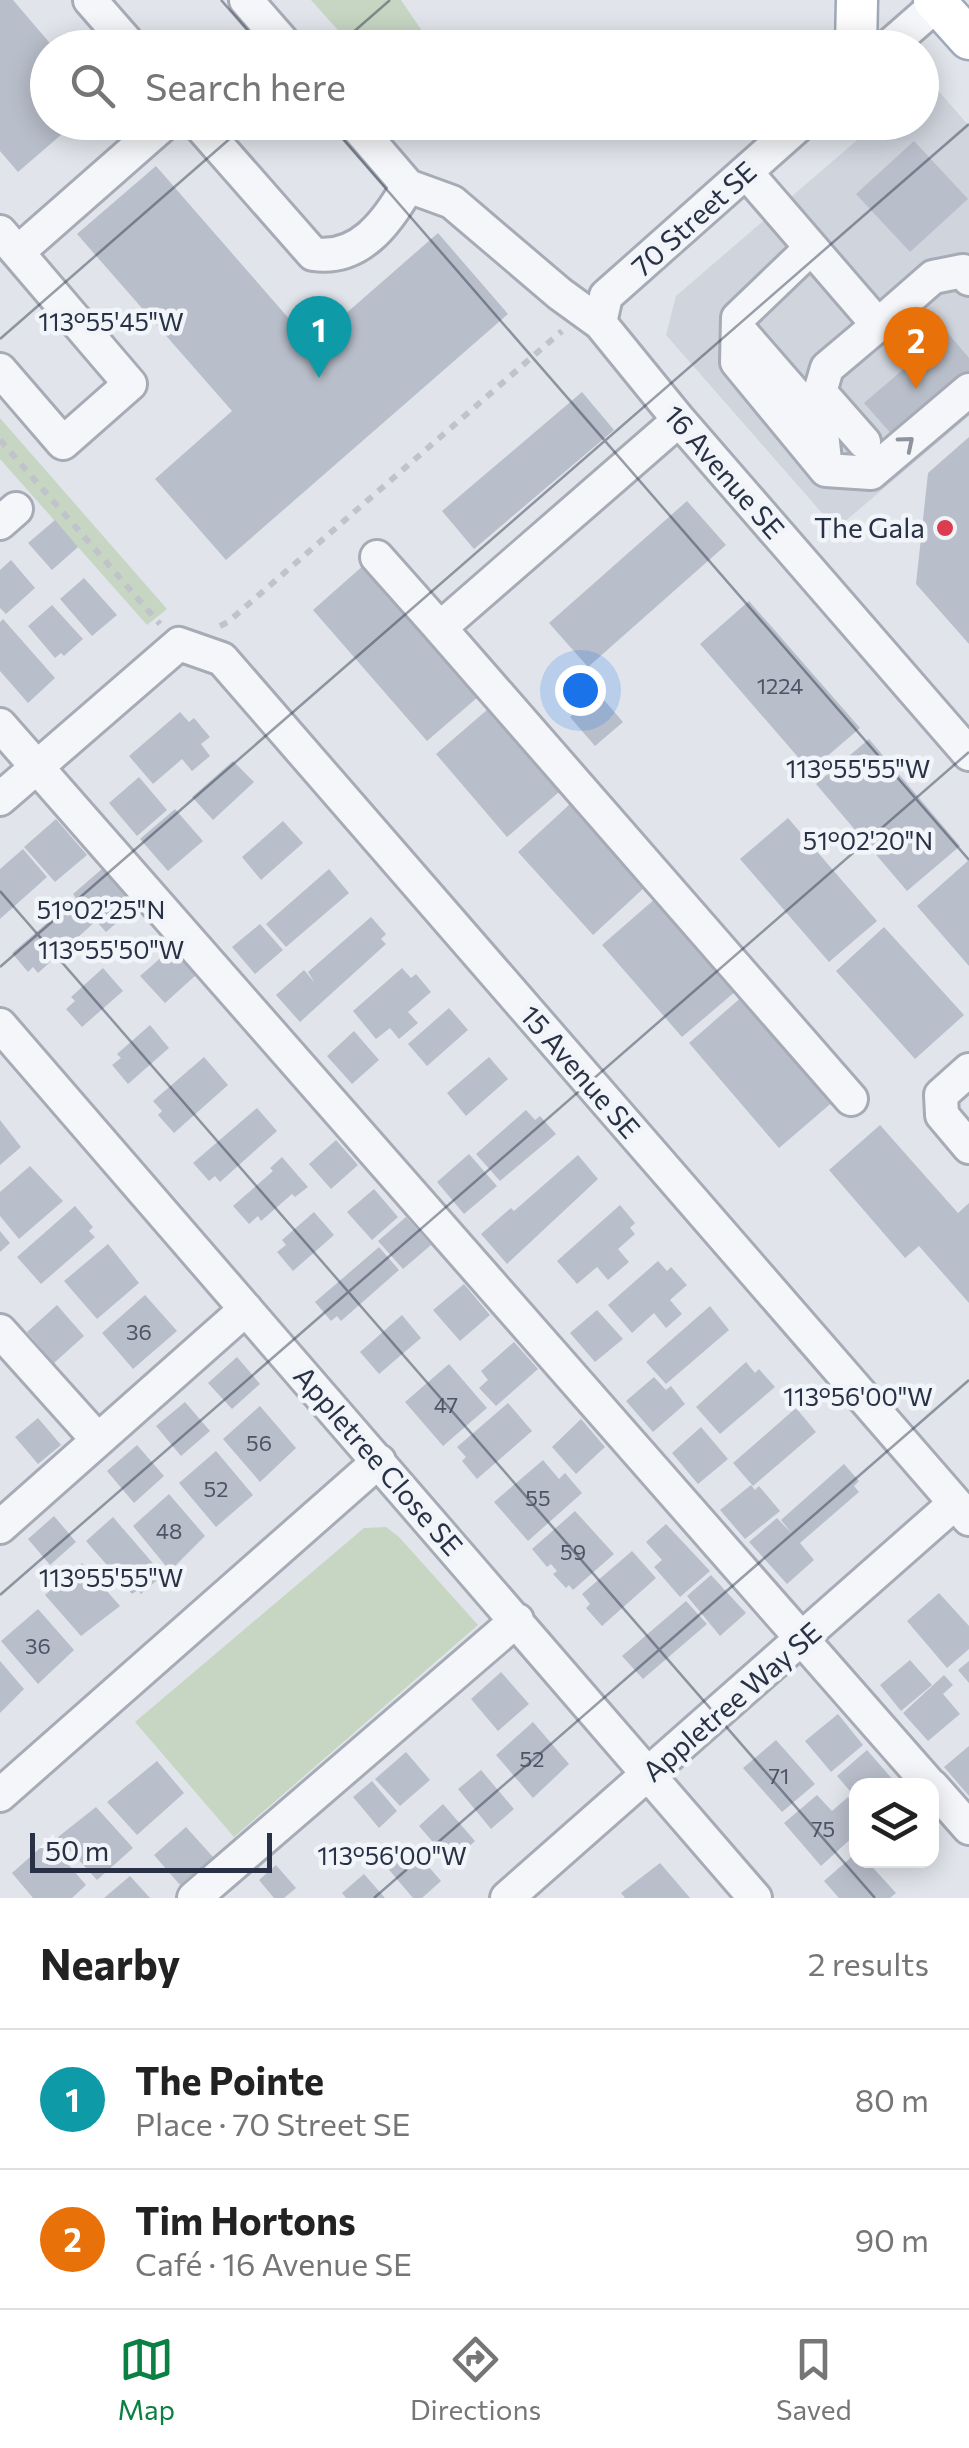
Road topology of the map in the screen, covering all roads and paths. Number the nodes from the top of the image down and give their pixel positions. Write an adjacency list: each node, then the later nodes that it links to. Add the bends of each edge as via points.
1 (90, 0): 5 (street)
2 (246, 0): 6 (street)
3 (856, 0): 7 (main road)
4 (938, 1): 8 (street); 9 (main road)
5 (116, 30)
6 (272, 30)
7 (856, 30)
8 (907, 30)
9 (969, 39)
10 (142, 140): 16 (street)
11 (213, 140): 15 (street, via 313,254 350,252 393,212)
12 (368, 140): 15 (street)
13 (782, 140): 14 (street, 70 Street SE)
14 (746, 172): 17 (street); 19 (street, 70 Street SE, via 606,296)
15 (408, 186): 19 (street, 16 Avenue SE, via 452,202)
16 (9, 242): 22 (street, via 130,384 63,443)
17 (811, 248): 20 (street); 23 (street, one-way to 23, via 738,318 737,362 826,470 872,473)
18 (969, 278): 20 (street, via 963,271 933,277)
19 (600, 324): 24 (street, 16 Avenue SE)
20 (878, 325): 26 (street, via 828,368 820,392)
21 (567, 330): 29 (path, via 228,622)
22 (0, 370)
23 (969, 390)
24 (678, 420): 28 (street); 31 (street, 16 Avenue SE)
25 (0, 440): 29 (path)
26 (864, 442)
27 (377, 557): 28 (street)
28 (440, 628): 36 (street)
29 (179, 644): 32 (street); 42 (street, 15 Avenue SE, via 222,660)
30 (0, 724): 32 (street)
31 (969, 754)
32 (36, 768): 33 (street); 45 (street)
33 (0, 799)
34 (0, 1025): 38 (street, Appletree Close SE)
35 (969, 1070): 37 (street, via 941,1095 942,1115)
36 (851, 1099)
37 (969, 1146)
38 (246, 1309): 40 (street); 41 (street, Appletree Close SE)
39 (0, 1330): 40 (street)
40 (97, 1439): 43 (street)
41 (379, 1461): 44 (street, Appletree Close SE); 48 (street)
42 (962, 1511): 45 (street, Appletree Way SE)
43 (0, 1526)
44 (517, 1620): 46 (street, Appletree Close SE); 51 (street)
45 (802, 1641): 46 (street, Appletree Way SE); 47 (street)
46 (650, 1774): 52 (street, Appletree Way SE); 53 (street, Appletree Close SE)
47 (924, 1778)
48 (0, 1795)
49 (939, 1795): 50 (street)
50 (969, 1828)
51 (194, 1898)
52 (507, 1898)
53 (755, 1898)

